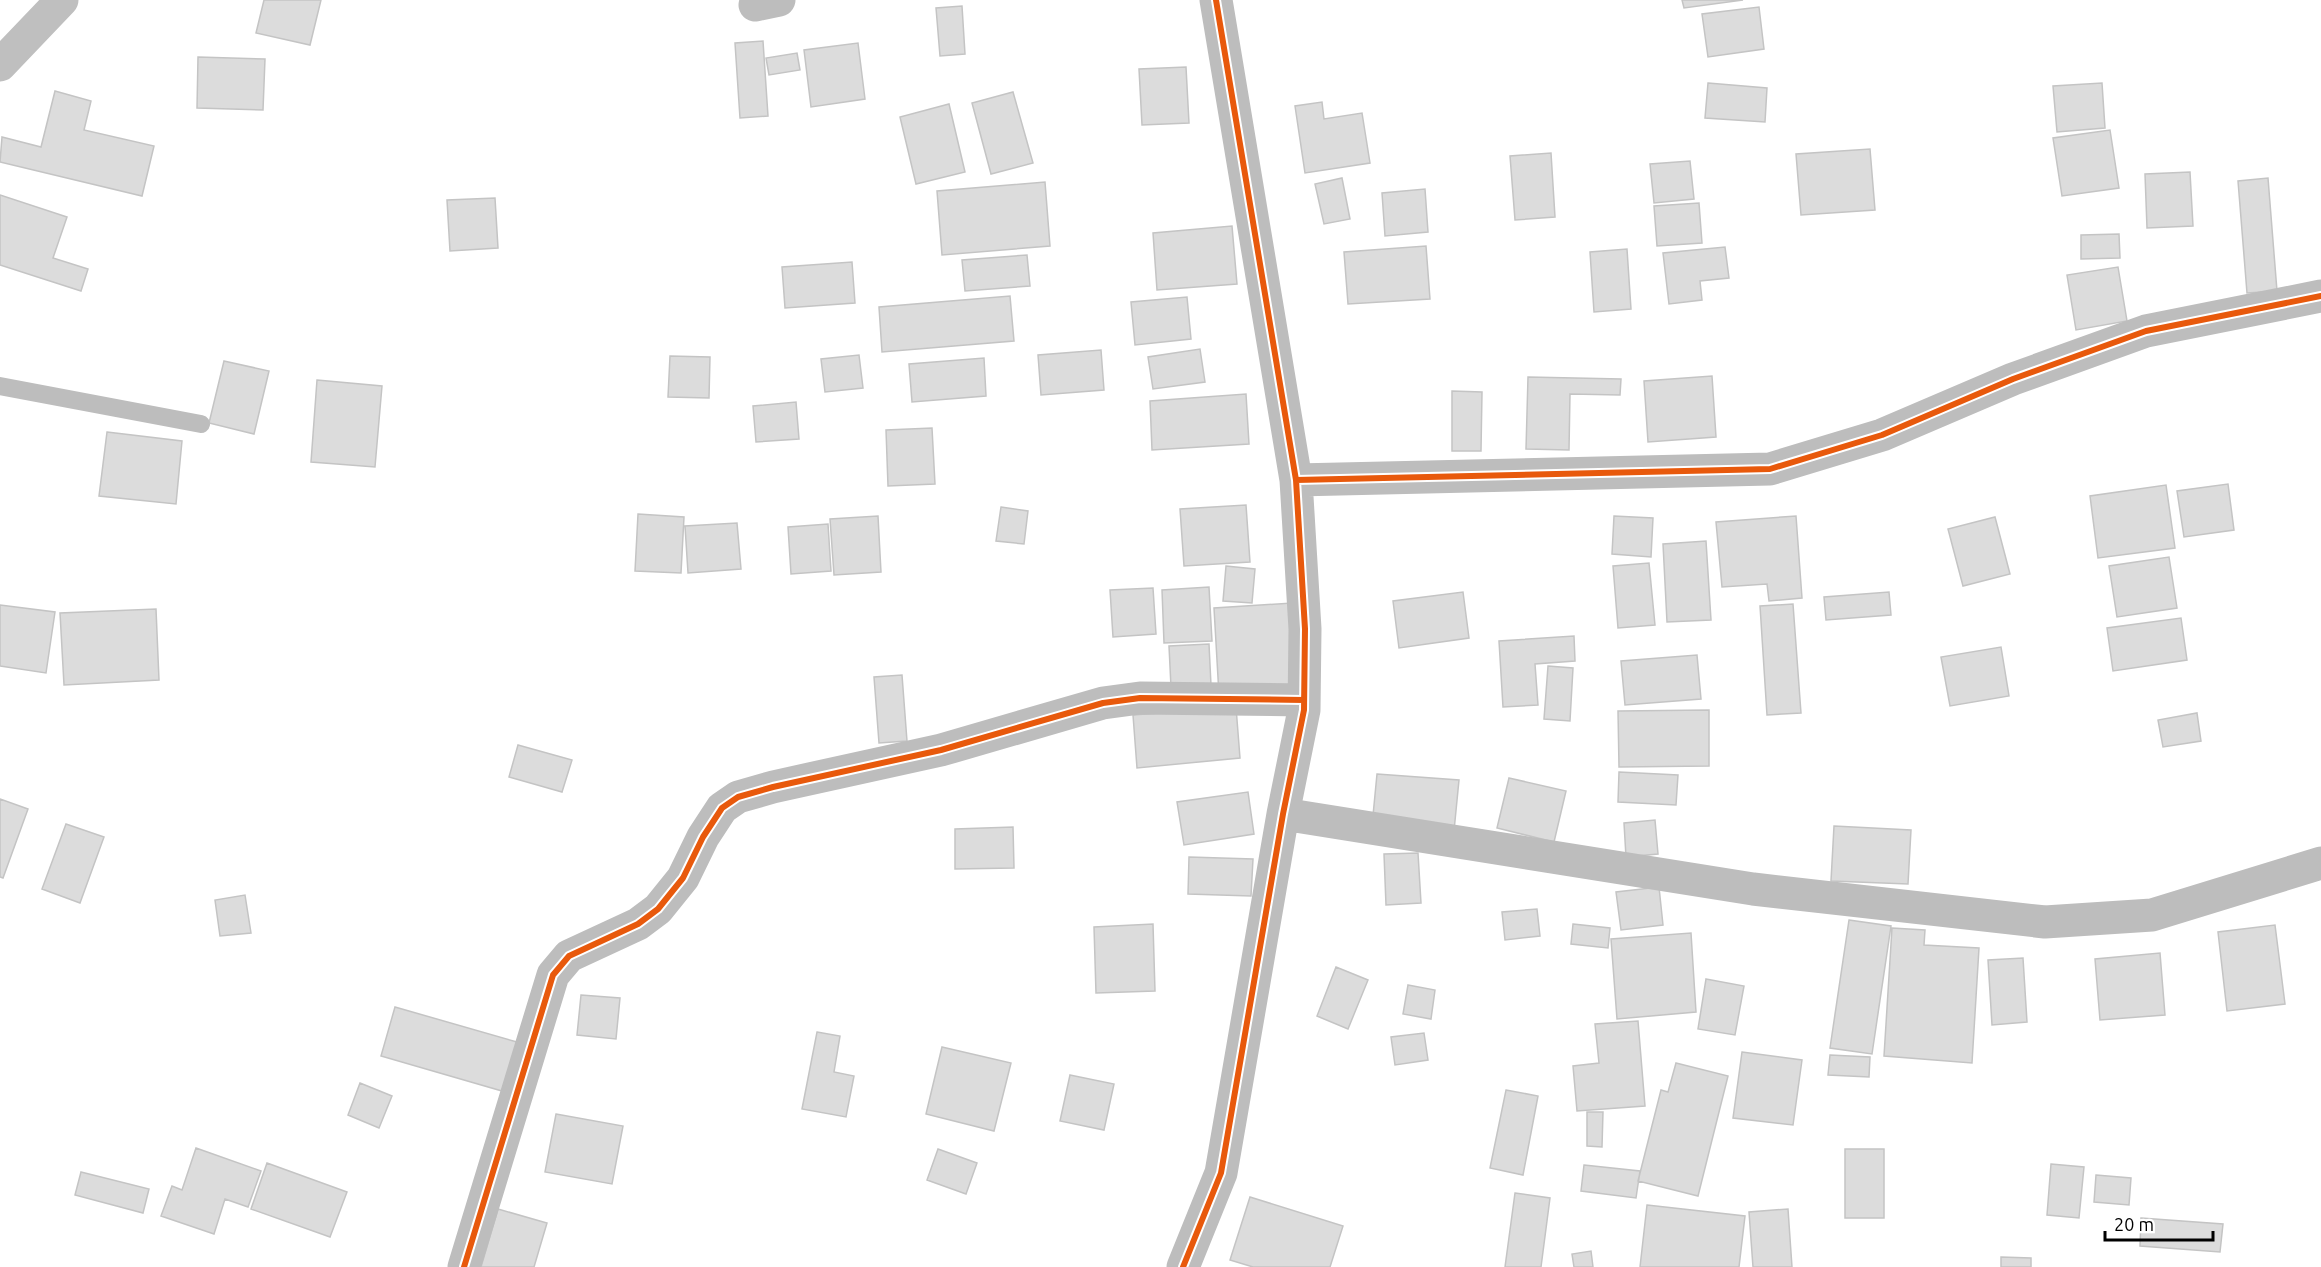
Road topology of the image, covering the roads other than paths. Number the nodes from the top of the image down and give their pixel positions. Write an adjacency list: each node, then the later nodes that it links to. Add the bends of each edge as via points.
1 (61, 0): 3 (main road)
2 (1216, 0): 7 (street)
3 (0, 65)
4 (2321, 296): 7 (street, via 2146,331 2013,379 1882,435 1770,469)
5 (0, 386): 6 (lane)
6 (201, 424)
7 (1296, 480): 8 (street, via 1305,629)
8 (1304, 700): 9 (street); 11 (street, via 1140,698 1103,703 941,750 738,797 722,808 682,878 658,909 638,924 569,956 553,975)
9 (1283, 814): 10 (street, via 1753,889 2045,922 2151,915); 12 (street, via 1221,1173)
10 (2321, 863)
11 (465, 1267)
12 (1183, 1267)

